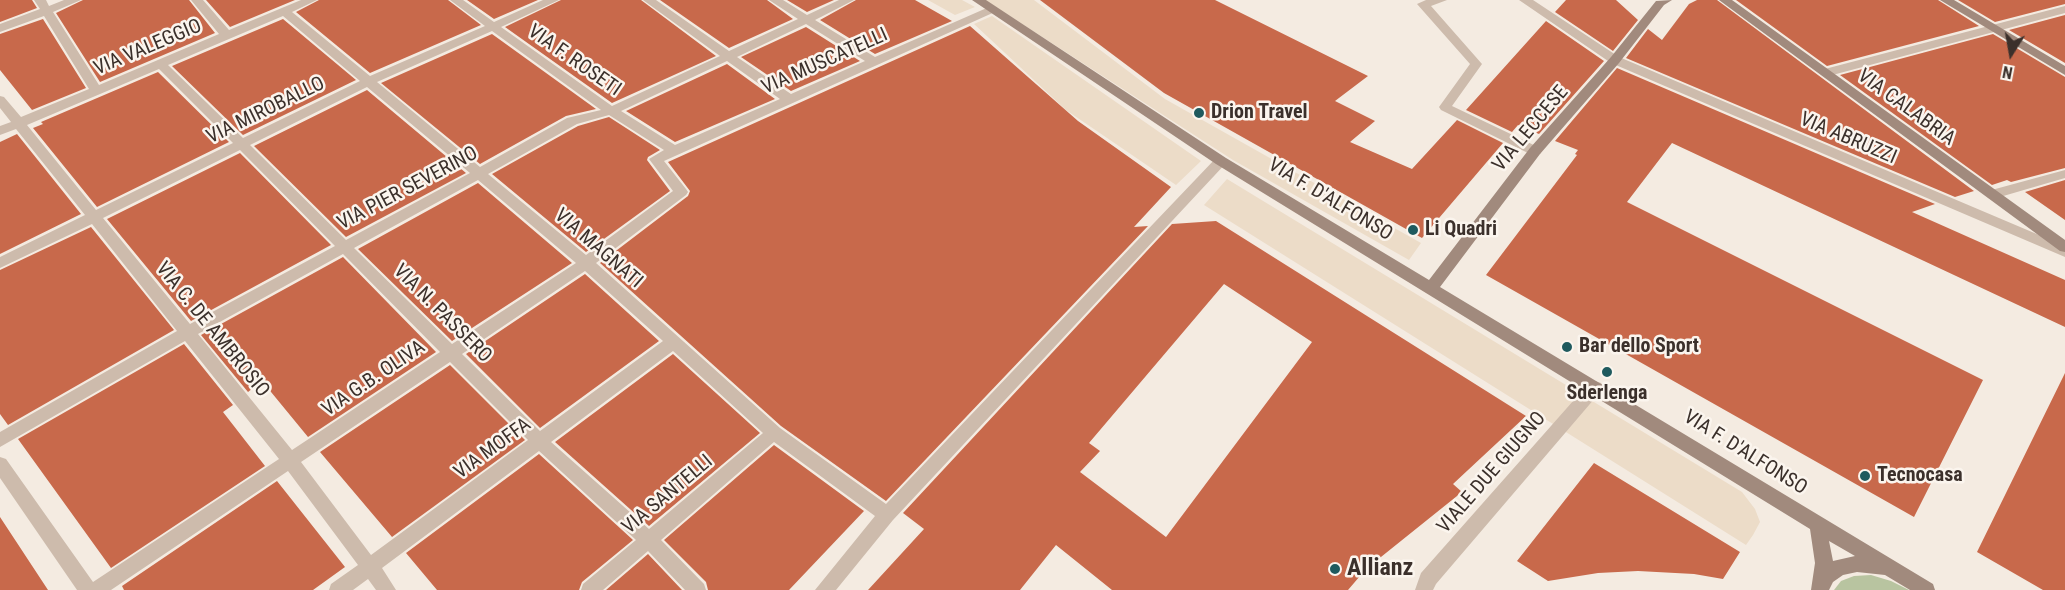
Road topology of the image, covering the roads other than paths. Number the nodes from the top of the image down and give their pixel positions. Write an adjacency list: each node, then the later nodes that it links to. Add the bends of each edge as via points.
1 (75, 0): 15 (street)
2 (197, 0): 23 (street)
3 (311, 0): 18 (street, VIA VALEGGIO)
4 (456, 0): 20 (street, VIA F. ROSETI)
5 (553, 0): 20 (street, VIA MIROBALLO)
6 (649, 0): 24 (street)
7 (775, 0): 19 (street)
8 (848, 0): 19 (street, VIA PIER SEVERINO)
9 (978, 0): 16 (street, VIA F. D'ALFONSO)
10 (1441, 0): 39 (street, via 1423,4 1476,64 1445,107)
11 (1525, 0): 25 (street, VIA ABRUZZI)
12 (1666, 0): 25 (street, VIA LECCESE)
13 (1725, 0): 29 (street, VIA CALABRIA)
14 (1946, 0): 22 (street)
15 (43, 5): 21 (street); 31 (street)
16 (993, 9): 26 (street, VIA MUSCATELLI); 40 (street, VIA F. D'ALFONSO)
17 (2065, 9): 22 (street)
18 (284, 11): 23 (street, VIA VALEGGIO); 30 (street, VIA MAGNATI)
19 (807, 20): 24 (street, VIA PIER SEVERINO); 26 (street)
20 (493, 27): 30 (street, VIA MIROBALLO); 34 (street, VIA F. ROSETI)
21 (0, 28)
22 (1992, 28): 28 (street); 29 (street)
23 (227, 36): 27 (street, VIA VALEGGIO)
24 (727, 56): 32 (street); 34 (street, VIA PIER SEVERINO)
25 (1615, 60): 39 (street, VIA LECCESE); 47 (street, VIA ABRUZZI)
26 (874, 62): 32 (street, VIA MUSCATELLI)
27 (161, 64): 31 (street, VIA VALEGGIO); 37 (street, VIA N. PASSERO)
28 (2065, 71)
29 (1825, 73): 43 (street, VIA CALABRIA)
30 (367, 82): 37 (street, VIA MIROBALLO); 42 (street, VIA MAGNATI)
31 (96, 91): 35 (street, VIA VALEGGIO)
32 (789, 99): 38 (street, VIA MUSCATELLI)
33 (0, 100): 35 (street, VIA C. DE AMBROSIO)
34 (611, 111): 38 (street, VIA F. ROSETI); 42 (street, VIA PIER SEVERINO, via 572,120)
35 (19, 124): 36 (street, VIA VALEGGIO); 44 (street, VIA C. DE AMBROSIO)
36 (0, 131)
37 (242, 145): 44 (street, VIA MIROBALLO); 45 (street, VIA N. PASSERO)
38 (673, 150): 48 (street, VIA G.B. OLIVA, via 656,159 681,192)
39 (1535, 151): 50 (street, VIA LECCESE)
40 (1221, 161): 50 (street, VIA F. D'ALFONSO); 60 (street)
41 (2065, 174): 43 (street)
42 (477, 175): 45 (street, VIA PIER SEVERINO); 48 (street, VIA MAGNATI)
43 (1993, 194): 46 (street, VIA CALABRIA)
44 (94, 217): 49 (street, VIA MIROBALLO); 51 (street, VIA C. DE AMBROSIO)
45 (344, 246): 51 (street, VIA PIER SEVERINO); 53 (street, VIA N. PASSERO)
46 (2065, 247)
47 (2065, 252)
48 (586, 263): 52 (street, VIA MAGNATI); 53 (street, VIA G.B. OLIVA)
49 (0, 264)
50 (1431, 288): 54 (street, VIA F. D'ALFONSO)
51 (187, 333): 56 (street, VIA PIER SEVERINO); 58 (street, VIA C. DE AMBROSIO)
52 (673, 342): 55 (street, VIA MAGNATI); 57 (street, VIA MOFFA)
53 (452, 352): 57 (street, VIA N. PASSERO); 58 (street, VIA G.B. OLIVA)
54 (1595, 387): 61 (street, VIA F. D'ALFONSO); 72 (street, VIALE DUE GIUGNO, via 1428,579)
55 (774, 433): 60 (street, VIA MAGNATI); 62 (street, VIA SANTELLI)
56 (0, 440)
57 (539, 441): 62 (street, VIA N. PASSERO); 63 (street, VIA MOFFA)
58 (290, 460): 63 (street, VIA C. DE AMBROSIO); 66 (street, VIA G.B. OLIVA)
59 (0, 464): 65 (street)
60 (887, 515): 71 (street)
61 (1818, 525): 64 (street, VIA F. D'ALFONSO); 73 (street, via 1824,563)
62 (649, 540): 69 (street, VIA SANTELLI); 70 (street, VIA N. PASSERO)
63 (369, 567): 67 (street, VIA MOFFA); 68 (street, VIA C. DE AMBROSIO)
64 (1920, 587): 73 (street, via 1879,567 1857,564 1839,567 1826,576)
65 (88, 590)
66 (96, 590)
67 (338, 590)
68 (387, 590)
69 (590, 590)
70 (697, 590)
71 (824, 590)
72 (1424, 590)
73 (1820, 590)

